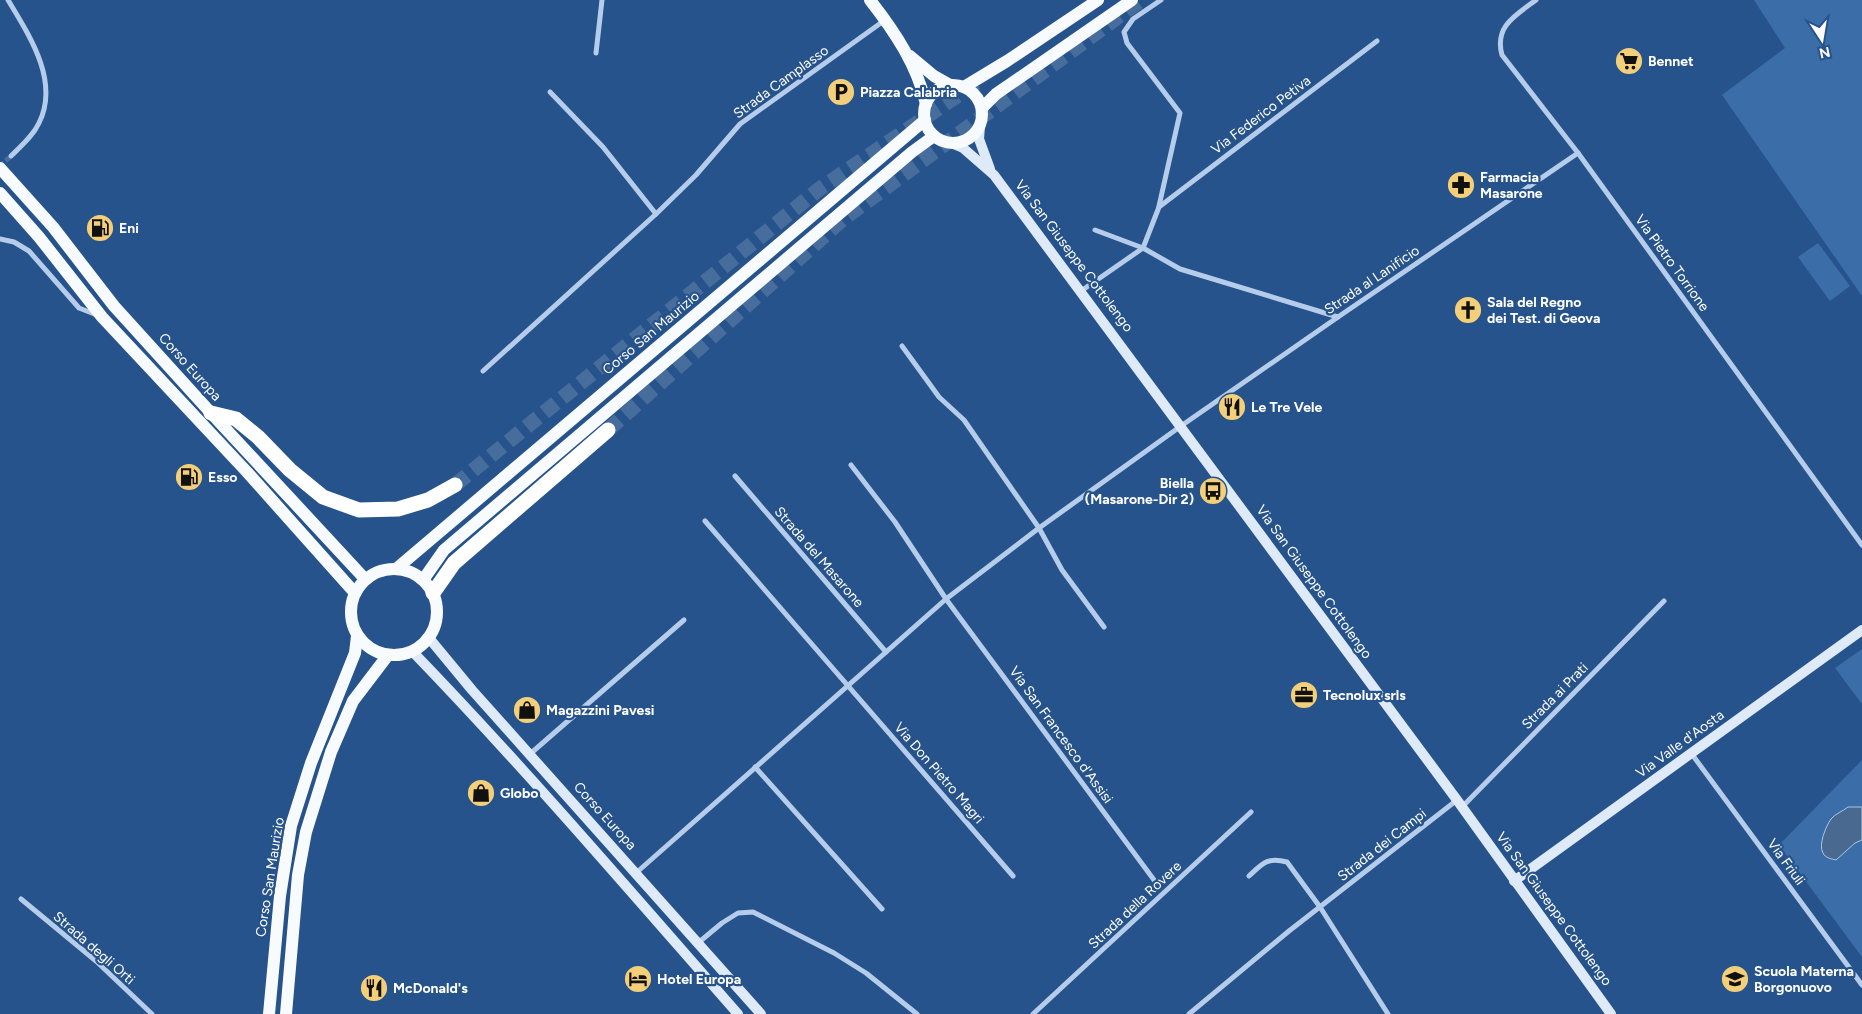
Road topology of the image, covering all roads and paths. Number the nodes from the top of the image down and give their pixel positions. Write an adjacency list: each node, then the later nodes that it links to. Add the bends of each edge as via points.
1 (8, 0): 22 (street, via 31,39 45,82 45,104 39,123)
2 (602, 0): 11 (street)
3 (870, 0): 8 (main road)
4 (1098, 0): 13 (main road)
5 (1132, 0): 16 (main road, via 996,94)
6 (1161, 0): 26 (street, via 1133,19 1124,32 1127,43 1180,113)
7 (1536, 0): 21 (street, Via Pietro Torrione, via 1510,20 1500,35 1502,55)
8 (885, 20): 10 (main road); 27 (street, Strada Camplasso, via 740,124 696,175)
9 (1377, 41): 26 (street, Via Federico Petiva)
10 (906, 52): 12 (main road); 15 (main road, via 922,86)
11 (596, 53)
12 (950, 85): 13 (main road); 15 (main road, via 936,91)
13 (964, 87): 16 (main road, via 976,96)
14 (550, 92): 27 (street, via 603,147)
15 (926, 104): 17 (main road)
16 (982, 108): 18 (main road)
17 (925, 120): 19 (main road); 45 (main road, Corso San Maurizio)
18 (980, 126): 20 (main road, via 968,139); 24 (street, Via San Giuseppe Cottolengo, via 979,138)
19 (934, 136): 20 (main road); 47 (main road, via 444,550)
20 (951, 143): 24 (street, Via San Giuseppe Cottolengo, via 963,148)
21 (1578, 153): 32 (street, Strada al Lanificio); 44 (street, Via Pietro Torrione)
22 (11, 156)
23 (0, 168): 36 (main road, Corso Europa, via 53,227 114,306)
24 (990, 170): 31 (street, Via San Giuseppe Cottolengo)
25 (0, 193): 33 (main road)
26 (1159, 207): 30 (street)
27 (656, 214): 35 (street, Strada Camplasso)
28 (1095, 230): 30 (street)
29 (0, 239): 33 (street, via 14,242 29,251 79,308)
30 (1143, 248): 31 (street); 32 (street, via 1180,268)
31 (1081, 291): 37 (street, Via San Giuseppe Cottolengo)
32 (1338, 316): 37 (street, Strada al Lanificio)
33 (102, 317): 48 (main road, via 247,472)
34 (902, 346): 43 (street, via 939,397 964,420)
35 (483, 371)
36 (211, 413): 41 (highway, via 236,419 323,497 359,510 398,509 428,500); 46 (main road, Corso Europa)
37 (1181, 426): 43 (street); 64 (street, Via San Giuseppe Cottolengo)
38 (608, 430): 49 (highway, via 454,563)
39 (852, 465): 50 (street)
40 (735, 476): 58 (street, Strada del Masarone)
41 (455, 485)
42 (705, 521): 60 (street)
43 (1039, 528): 50 (street); 53 (street, via 1062,570)
44 (1862, 545)
45 (396, 568): 46 (main road, via 374,573); 47 (main road)
46 (365, 579): 48 (main road)
47 (423, 580): 49 (main road)
48 (354, 593): 55 (main road, via 350,607 351,622)
49 (433, 594): 56 (main road, via 437,616)
50 (946, 599): 58 (street); 70 (street, Via San Francesco d'Assisi)
51 (1664, 601): 64 (street, Strada ai Prati)
52 (684, 620): 62 (street)
53 (1104, 628)
54 (1862, 630): 61 (street, Via Valle d'Aosta)
55 (357, 636): 59 (main road, via 371,648); 77 (main road, Corso San Maurizio, via 356,653 310,763 291,826 280,896)
56 (429, 638): 57 (main road); 62 (street, Corso Europa)
57 (412, 651): 59 (main road); 79 (street)
58 (886, 652): 60 (street)
59 (388, 655): 78 (main road, Corso San Maurizio, via 353,701 331,752 306,832 298,875)
60 (848, 685): 63 (street); 67 (street, Via Don Pietro Magri)
61 (1691, 753): 69 (street, Via Valle d'Aosta); 75 (street, Via Friuli)
62 (530, 754): 66 (street, Corso Europa)
63 (755, 768): 66 (street); 73 (street)
64 (1459, 804): 69 (street, Via San Giuseppe Cottolengo); 72 (street, Strada dei Campi)
65 (1251, 812): 82 (street, Strada della Rovere)
66 (636, 873): 74 (street, Corso Europa)
67 (1013, 876)
68 (1249, 876): 72 (street, via 1262,863 1274,859 1287,862)
69 (1514, 881): 85 (street, Via San Giuseppe Cottolengo)
70 (1157, 884)
71 (21, 899): 76 (street, Strada degli Orti, via 96,961)
72 (1320, 907): 83 (street, Strada dei Campi); 84 (street)
73 (882, 909)
74 (698, 943): 80 (street, Corso Europa); 81 (street, via 722,923 738,914 753,912 834,953)
75 (1862, 985)
76 (152, 1014)
77 (269, 1014)
78 (286, 1014)
79 (738, 1014)
80 (760, 1014)
81 (917, 1014)
82 (1033, 1014)
83 (1189, 1014)
84 (1388, 1014)
85 (1611, 1014)

